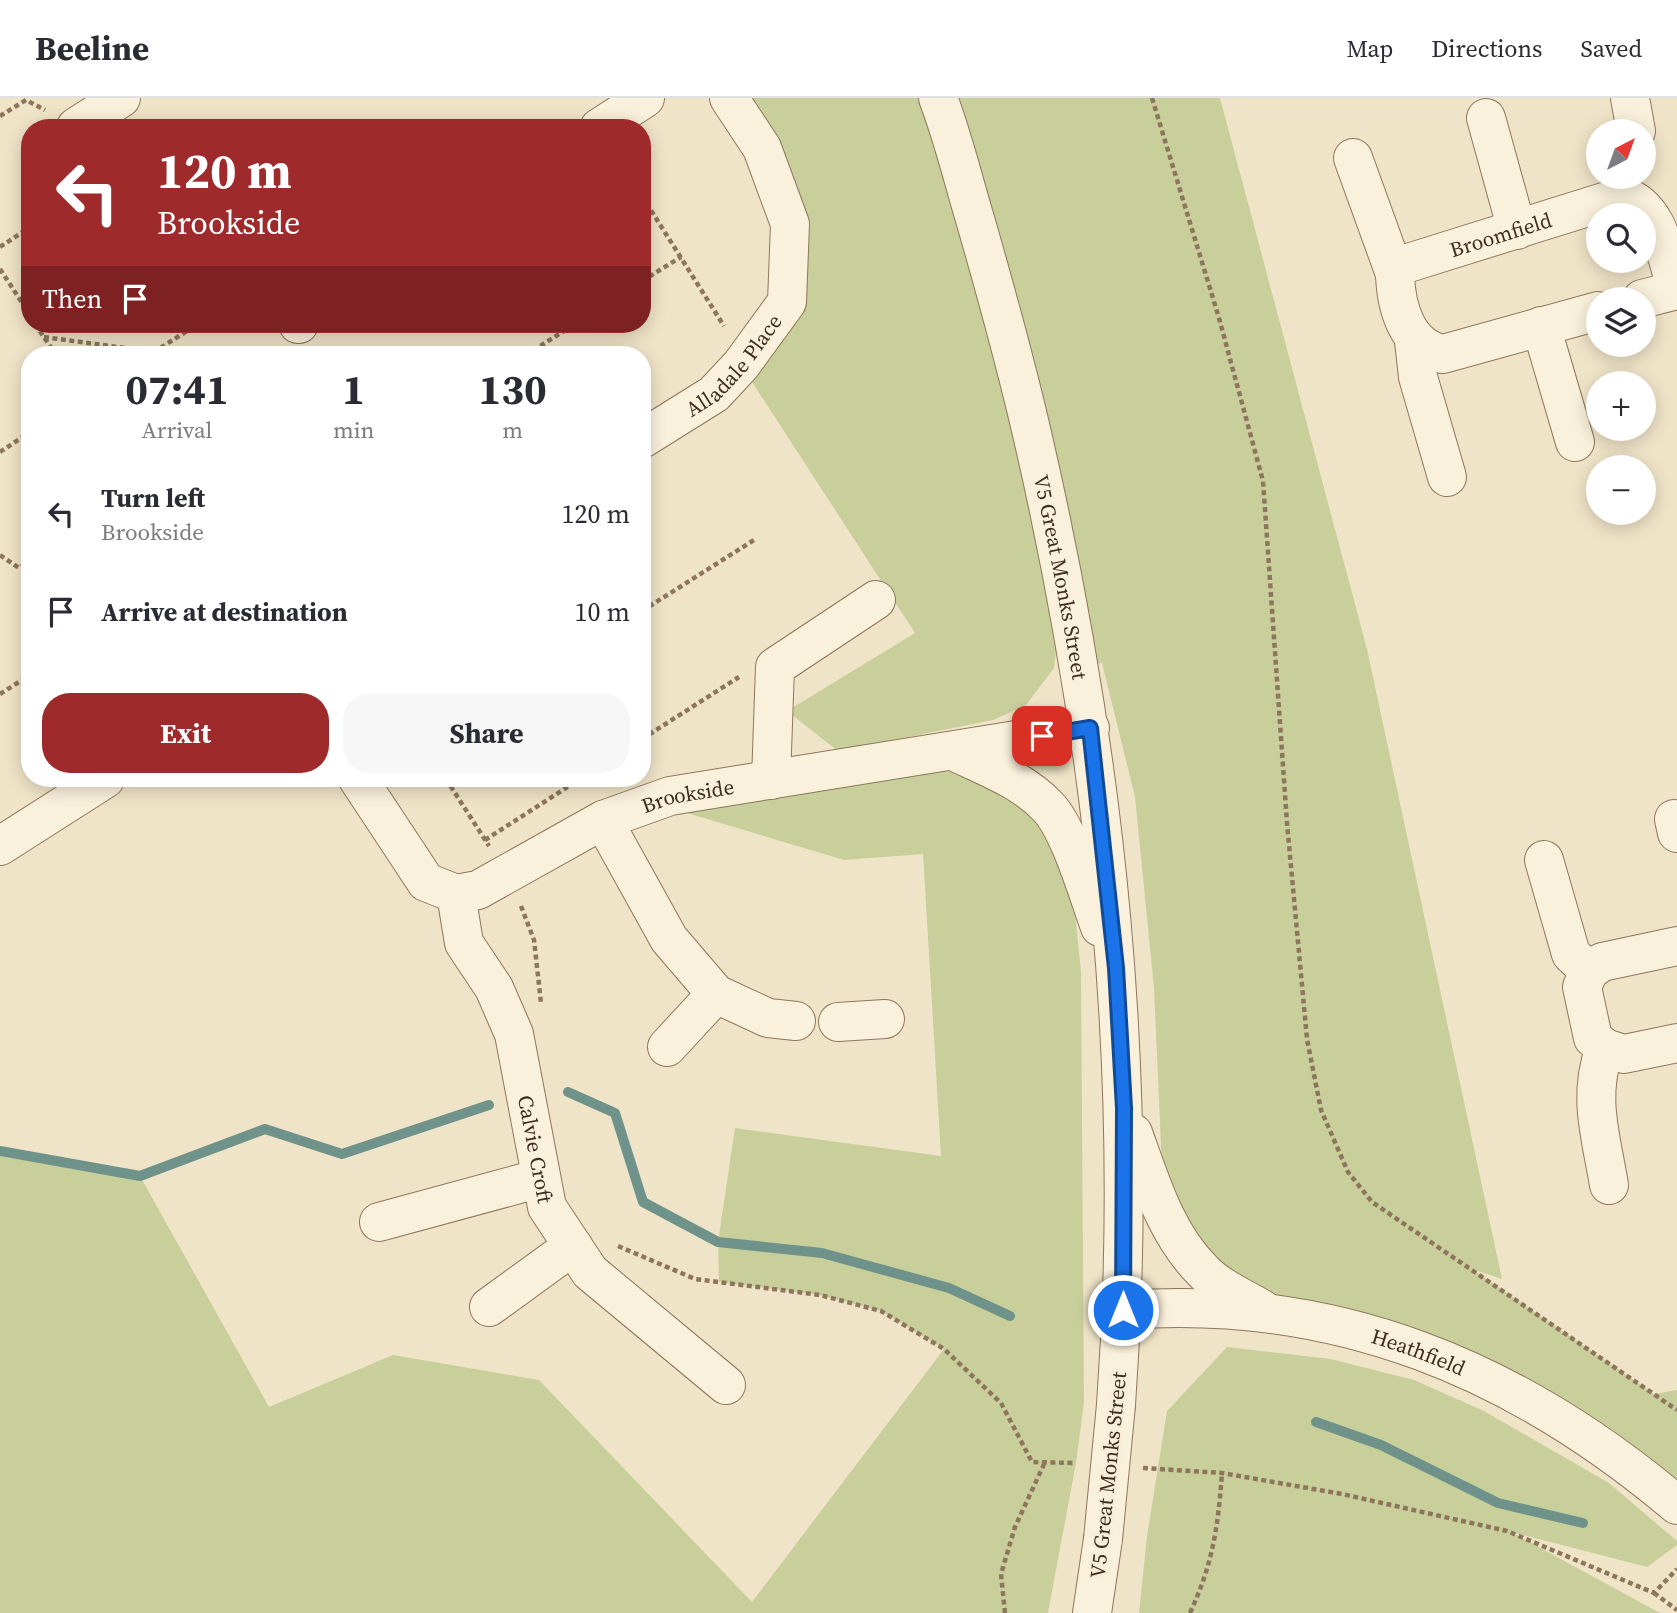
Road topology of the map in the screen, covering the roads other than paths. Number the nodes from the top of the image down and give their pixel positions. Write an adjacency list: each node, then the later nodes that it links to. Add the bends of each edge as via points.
1 (121, 98): 7 (street)
2 (645, 98): 8 (street)
3 (729, 98): 19 (street, Alladale Place, via 762,148 790,224 787,302 714,394)
4 (937, 98): 23 (street, V5 Great Monks Street, via 1010,340 1065,576)
5 (1630, 98): 9 (street)
6 (1486, 118): 12 (street)
7 (88, 119)
8 (613, 119)
9 (1634, 119)
10 (1353, 158): 13 (street)
11 (1645, 193): 12 (street, Broomfield, via 1636,200 1623,196); 14 (street, Broomfield)
12 (1517, 230): 13 (street, Broomfield, via 1405,264)
13 (1395, 274): 18 (street, via 1395,295)
14 (1677, 290): 15 (street, Broomfield)
15 (1656, 295)
16 (1586, 314): 17 (street)
17 (1541, 326): 18 (street, via 1443,354); 20 (street)
18 (1413, 341): 21 (street)
19 (651, 433)
20 (1575, 442)
21 (1447, 477)
22 (876, 600): 25 (street, via 775,667)
23 (1090, 728): 24 (street, Brookside); 33 (street, V5 Great Monks Street)
24 (956, 751): 25 (street, Brookside); 33 (street, via 1027,788 1050,808)
25 (771, 780): 28 (street, Brookside, via 670,796)
26 (92, 787): 29 (street)
27 (363, 787): 31 (street, via 426,882)
28 (603, 820): 31 (street, Brookside, via 509,875 478,890); 35 (street, via 669,939)
29 (0, 846)
30 (1544, 860): 34 (street, via 1571,954)
31 (456, 894): 43 (street, Calvie Croft, via 464,943 494,988 514,1034)
32 (1677, 946): 34 (street, via 1602,962)
33 (1116, 968): 42 (street, V5 Great Monks Street)
34 (1589, 971): 41 (street, via 1582,987 1593,1038)
35 (716, 994): 37 (street, via 768,1018); 40 (street)
36 (885, 1019): 38 (street)
37 (796, 1021)
38 (838, 1022)
39 (1677, 1043): 41 (street, via 1624,1054)
40 (667, 1047)
41 (1605, 1048): 44 (street, via 1594,1096)
42 (1124, 1108): 48 (street, V5 Great Monks Street); 49 (street, via 1178,1242 1204,1273)
43 (541, 1178): 45 (street); 46 (street, Calvie Croft, via 547,1208)
44 (1609, 1185)
45 (379, 1222)
46 (573, 1246): 47 (street); 50 (street, Calvie Croft, via 590,1272)
47 (489, 1307)
48 (1123, 1310): 49 (street, Heathfield); 52 (street, V5 Great Monks Street, bridge)
49 (1263, 1310): 51 (street, Heathfield, via 1412,1346 1483,1376 1629,1465)
50 (726, 1385)
51 (1677, 1506)
52 (1092, 1613)

